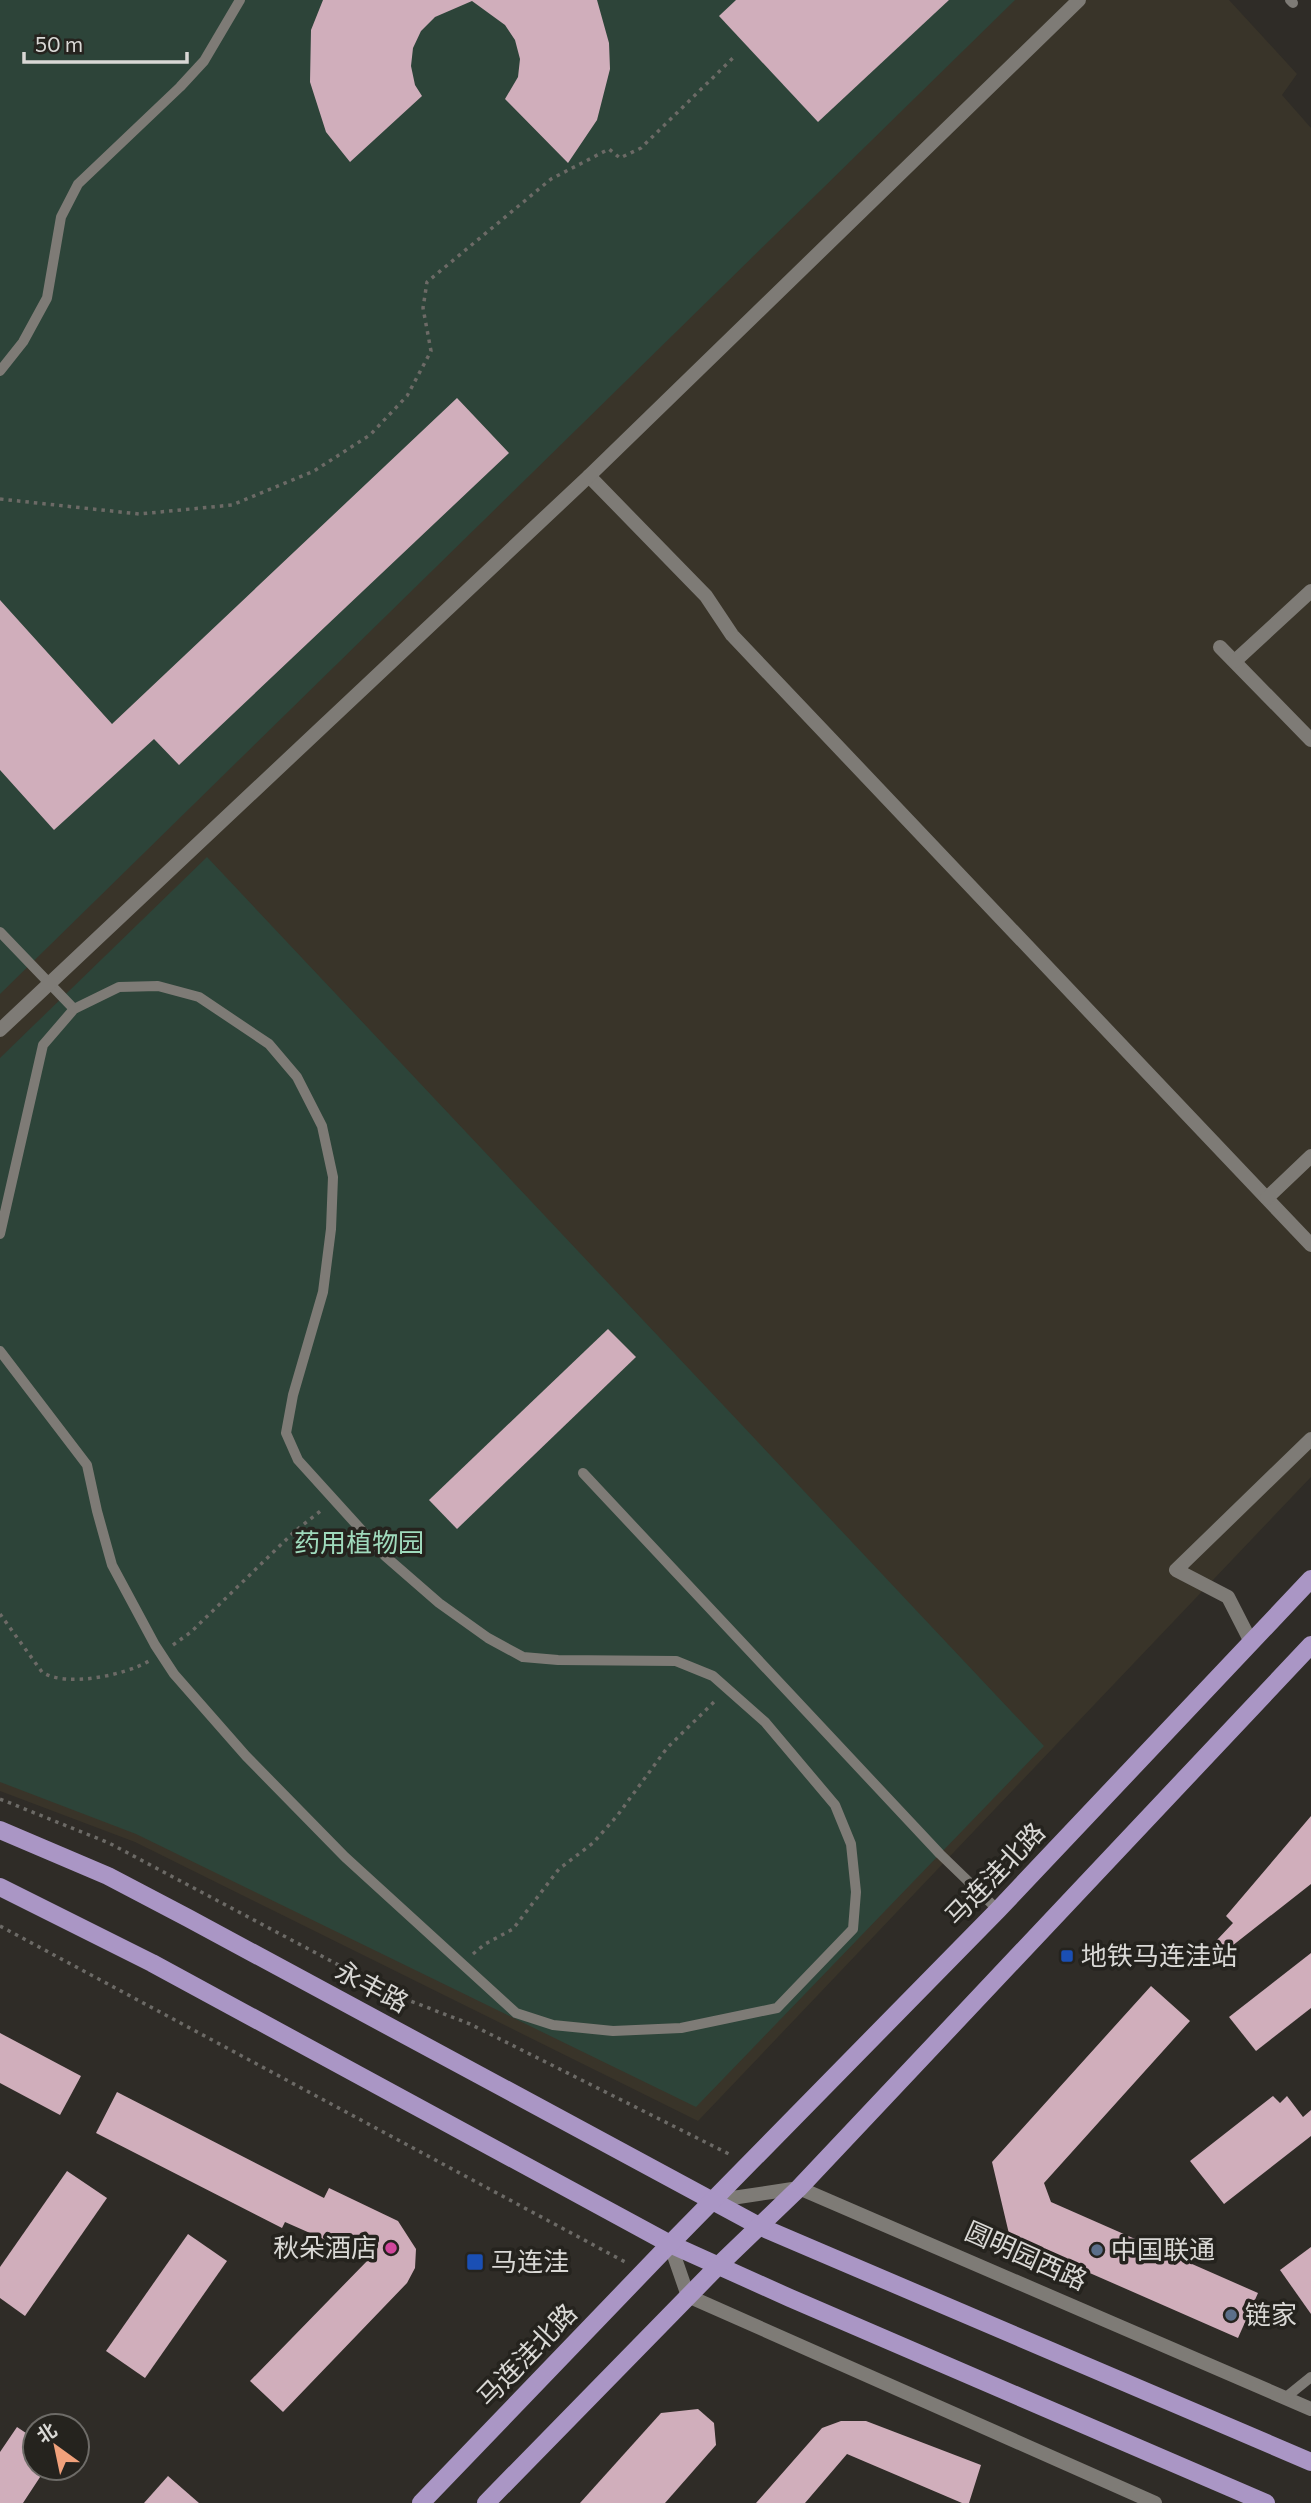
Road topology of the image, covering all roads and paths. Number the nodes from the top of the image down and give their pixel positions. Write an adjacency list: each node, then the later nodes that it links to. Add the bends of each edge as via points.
1 (240, 0): 4 (lane, via 204,61 78,184 61,217 47,298)
2 (1079, 0): 5 (street)
3 (735, 56): 6 (path, via 641,148 620,158 609,149 551,179 427,282 423,307 431,351 407,396 370,435 314,471 232,505 139,514)
4 (0, 372)
5 (589, 477): 12 (street); 16 (street, via 706,596 732,635)
6 (0, 499)
7 (1311, 591): 9 (street)
8 (1220, 647): 9 (street)
9 (1235, 661): 10 (street)
10 (1311, 740)
11 (0, 932): 12 (lane)
12 (50, 984): 13 (lane); 14 (street)
13 (74, 1009): 17 (lane, via 43,1045); 22 (lane, via 119,987 158,986 199,997 269,1044 297,1077 322,1126 332,1177 331,1229 323,1292 286,1433 298,1460)
14 (0, 1030)
15 (1311, 1156): 16 (street)
16 (1267, 1198): 18 (street)
17 (0, 1234)
18 (1311, 1245)
19 (0, 1351): 27 (lane, via 87,1465 112,1565)
20 (1311, 1439): 25 (street, via 1176,1570 1228,1597)
21 (583, 1473): 32 (lane)
22 (335, 1500): 27 (path); 28 (lane, via 385,1556 439,1603 523,1657 676,1661 713,1676)
23 (1311, 1579): 25 (main road, 马连洼北路)
24 (0, 1615): 27 (path, via 51,1678 76,1680 131,1670)
25 (1251, 1642): 32 (main road, 马连洼北路)
26 (1311, 1645): 36 (main road)
27 (161, 1654): 34 (lane, via 246,1756)
28 (727, 1689): 34 (path, via 667,1748 593,1843 559,1869 513,1929); 34 (lane, via 765,1722 835,1805 851,1844 856,1892 853,1928 777,2008 681,2028 613,2031 553,2025 516,2013)
29 (0, 1799): 35 (path, via 109,1843 395,1995 470,2024)
30 (0, 1830): 37 (main road, 永丰路, via 108,1876)
31 (0, 1887): 39 (main road, via 152,1963)
32 (998, 1910): 35 (main road, 马连洼北路)
33 (0, 1926): 41 (path)
34 (460, 1964)
35 (749, 2164): 37 (main road, 马连洼北路)
36 (799, 2188): 37 (street); 38 (main road); 44 (street, 圆明园西路)
37 (712, 2201): 38 (main road, 永丰路); 39 (main road, 马连洼北路)
38 (761, 2227): 40 (main road); 46 (main road)
39 (670, 2244): 40 (main road); 41 (main road, 马连洼北路); 42 (street)
40 (718, 2266): 42 (main road); 50 (main road)
41 (643, 2272): 47 (main road, 马连洼北路)
42 (688, 2296): 48 (main road); 49 (street)
43 (1311, 2377): 44 (lane)
44 (1285, 2398): 45 (street, 圆明园西路)
45 (1311, 2409)
46 (1311, 2462)
47 (421, 2503)
48 (486, 2503)
49 (1155, 2503)
50 (1266, 2503)

